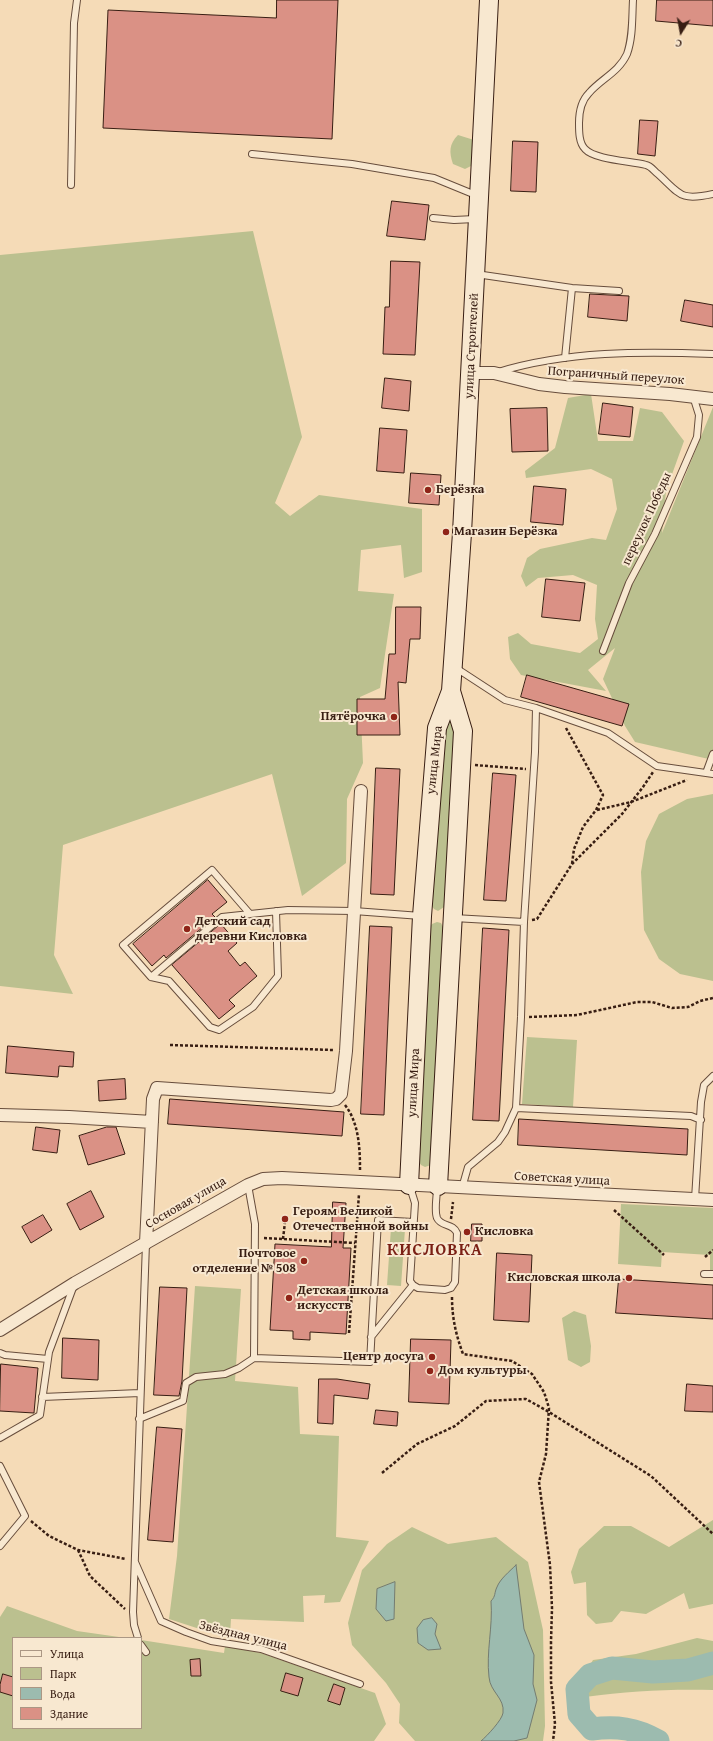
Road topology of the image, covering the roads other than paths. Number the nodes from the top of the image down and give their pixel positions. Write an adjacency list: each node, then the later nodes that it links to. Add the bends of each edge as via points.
1 (77, 0): 5 (lane, via 74,23)
2 (489, 0): 7 (street, улица Строителей)
3 (633, 0): 6 (lane, via 631,39 626,55 614,73 589,92 582,101 579,136 584,149 593,155 649,166 678,194 686,197)
4 (252, 154): 7 (lane, via 352,164 434,178)
5 (71, 185)
6 (713, 194)
7 (480, 197): 9 (street, улица Строителей)
8 (433, 218): 9 (lane)
9 (478, 219): 10 (street, улица Строителей)
10 (476, 274): 11 (lane); 15 (street, улица Строителей)
11 (572, 288): 12 (lane); 14 (lane)
12 (619, 291)
13 (713, 354): 14 (lane, via 669,352)
14 (565, 358): 16 (lane)
15 (470, 372): 16 (street, Пограничный переулок); 20 (street, улица Строителей)
16 (494, 374): 17 (street, Пограничный переулок, via 565,387)
17 (693, 396): 18 (street, Пограничный переулок); 19 (lane, переулок Победы, via 699,415 697,437 655,534 629,583)
18 (713, 399)
19 (603, 651)
20 (453, 666): 21 (street, улица Строителей); 22 (lane, via 505,700)
21 (451, 691): 30 (street, улица Мира, via 437,728); 31 (street, улица Мира, via 463,731)
22 (536, 708): 24 (lane, via 608,733 657,766); 32 (lane)
23 (713, 754): 24 (lane)
24 (706, 773): 25 (lane)
25 (713, 774)
26 (361, 791): 28 (street)
27 (276, 911): 28 (lane); 29 (lane); 33 (lane, via 278,976 253,1007 220,1030 210,1027 169,981)
28 (354, 911): 30 (lane); 38 (street, via 346,1051 339,1097 331,1100 157,1088 153,1099)
29 (250, 914): 33 (lane, via 222,917); 33 (lane, via 212,870 123,945)
30 (422, 916): 31 (street); 40 (street, улица Мира)
31 (452, 918): 32 (lane); 41 (street, улица Мира)
32 (524, 922): 35 (lane)
33 (151, 977)
34 (713, 1076): 37 (lane, via 704,1085)
35 (516, 1108): 37 (lane, via 691,1116); 42 (lane, via 498,1142 468,1166)
36 (0, 1116): 38 (street)
37 (700, 1120): 43 (lane)
38 (152, 1122): 46 (street)
39 (248, 1185): 40 (street, Сосновая улица, via 263,1179 282,1178); 46 (street, Сосновая улица); 54 (lane, via 255,1224)
40 (409, 1185): 41 (street, Советская улица); 45 (lane, via 414,1199)
41 (438, 1186): 42 (street, Советская улица); 50 (lane, via 436,1216 440,1222 456,1230 458,1236 456,1279 451,1288 445,1290 418,1288)
42 (462, 1188): 43 (street, Советская улица)
43 (694, 1199): 44 (street, Советская улица)
44 (713, 1200)
45 (413, 1222): 50 (lane, via 410,1278); 52 (lane, via 378,1220)
46 (146, 1242): 49 (street, Сосновая улица); 56 (lane)
47 (704, 1274): 48 (lane)
48 (713, 1274)
49 (75, 1283): 51 (street, Сосновая улица); 55 (lane)
50 (413, 1285): 52 (lane)
51 (0, 1330)
52 (371, 1337): 54 (lane, via 370,1362)
53 (0, 1353): 55 (lane, via 5,1356)
54 (254, 1358): 58 (lane, via 225,1374 196,1376 186,1384 183,1401)
55 (48, 1359): 57 (lane)
56 (140, 1393): 57 (lane); 58 (lane)
57 (42, 1398): 59 (lane, via 40,1415)
58 (139, 1419): 62 (lane)
59 (0, 1438)
60 (0, 1466): 61 (lane, via 25,1516)
61 (0, 1546)
62 (135, 1560): 63 (lane, via 133,1612); 66 (lane, Звёздная улица, via 162,1621 211,1641 261,1649)
63 (138, 1637)
64 (142, 1646): 65 (lane)
65 (146, 1652)
66 (360, 1684)

